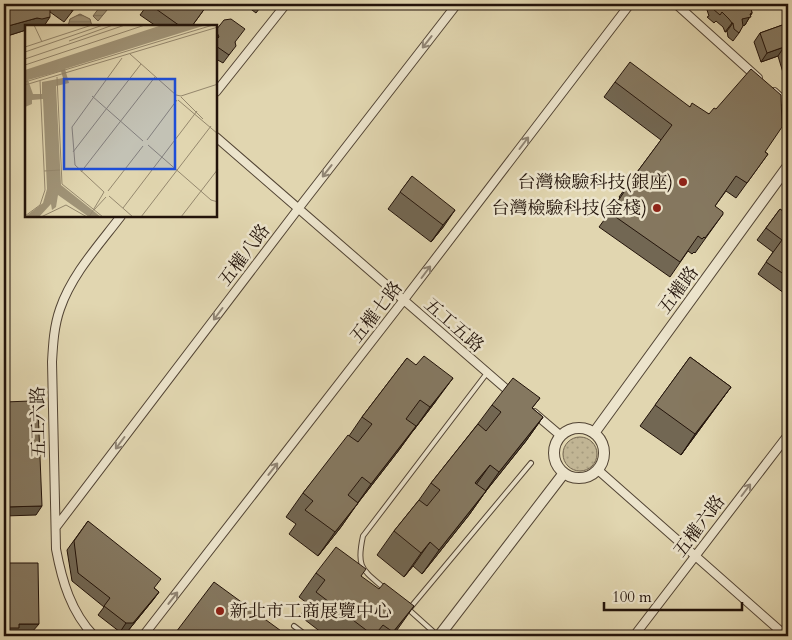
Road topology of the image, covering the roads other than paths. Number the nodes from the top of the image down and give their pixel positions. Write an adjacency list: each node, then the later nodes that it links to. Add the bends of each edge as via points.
1 (286, 4): 5 (street)
2 (457, 4): 9 (street, 五權八路, one-way to 9)
3 (630, 4): 11 (street, 五權七路, one-way to 3)
4 (676, 4): 6 (street)
5 (218, 89)
6 (788, 105)
7 (218, 139): 9 (street, 五工五路)
8 (788, 166): 15 (street, 五權路)
9 (298, 209): 11 (street, 五工五路); 21 (street, 五權八路, one-way to 21)
10 (120, 218): 21 (street, 五工六路, via 70,285 54,336)
11 (403, 301): 12 (street, 五工五路); 28 (street, 五權七路, one-way to 11)
12 (487, 373): 13 (street, 五工五路); 23 (lane, via 363,536 359,553 363,569)
13 (516, 398)
14 (524, 404): 17 (street)
15 (594, 433): 17 (street, via 580,429); 19 (street, via 604,451)
16 (788, 435): 22 (street, 五權六路, one-way to 16)
17 (561, 436): 20 (street, via 554,455)
18 (531, 463): 25 (lane)
19 (598, 470): 20 (street, via 585,478); 22 (street)
20 (564, 473): 30 (street)
21 (56, 527): 27 (street, 五工六路, via 59,564 67,593)
22 (695, 557): 31 (street, 五權六路); 32 (street)
23 (389, 593)
24 (402, 604): 25 (lane)
25 (409, 610): 30 (lane)
26 (294, 626): 29 (lane)
27 (94, 636)
28 (143, 636)
29 (307, 636)
30 (439, 636)
31 (634, 636)
32 (786, 636)

